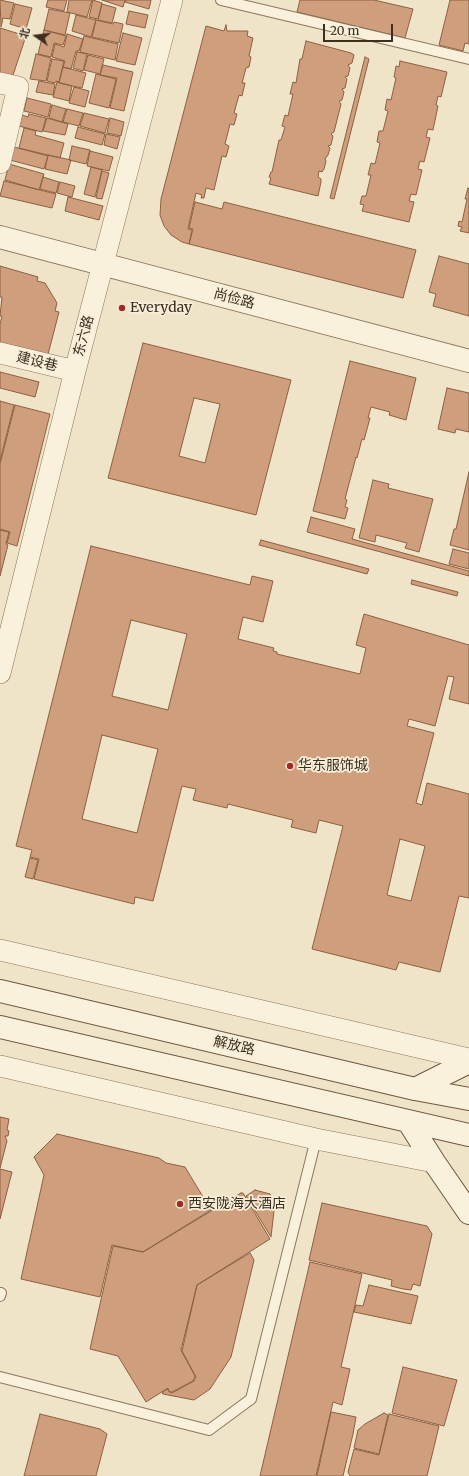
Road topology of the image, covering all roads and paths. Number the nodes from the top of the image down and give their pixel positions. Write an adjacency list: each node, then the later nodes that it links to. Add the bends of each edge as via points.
1 (172, 0): 7 (street, 东六路)
2 (222, 0): 3 (lane)
3 (469, 59)
4 (0, 83): 5 (street, via 18,87)
5 (0, 163)
6 (0, 237): 7 (main road, 尚俭路)
7 (103, 264): 9 (main road, 尚俭路); 10 (street, 东六路)
8 (0, 353): 10 (street, 建设巷)
9 (469, 361)
10 (75, 371): 11 (street, 东六路)
11 (0, 673)
12 (0, 950): 15 (street)
13 (0, 991): 18 (main road, 解放路)
14 (0, 1027): 20 (main road)
15 (469, 1058)
16 (469, 1062): 18 (main road)
17 (0, 1066): 22 (street)
18 (415, 1089): 19 (main road, 解放路)
19 (469, 1099)
20 (408, 1121): 21 (main road); 23 (main road)
21 (469, 1135)
22 (316, 1139): 23 (street); 25 (lane, via 251,1399 209,1430)
23 (434, 1162): 24 (main road)
24 (469, 1212)
25 (0, 1377)

